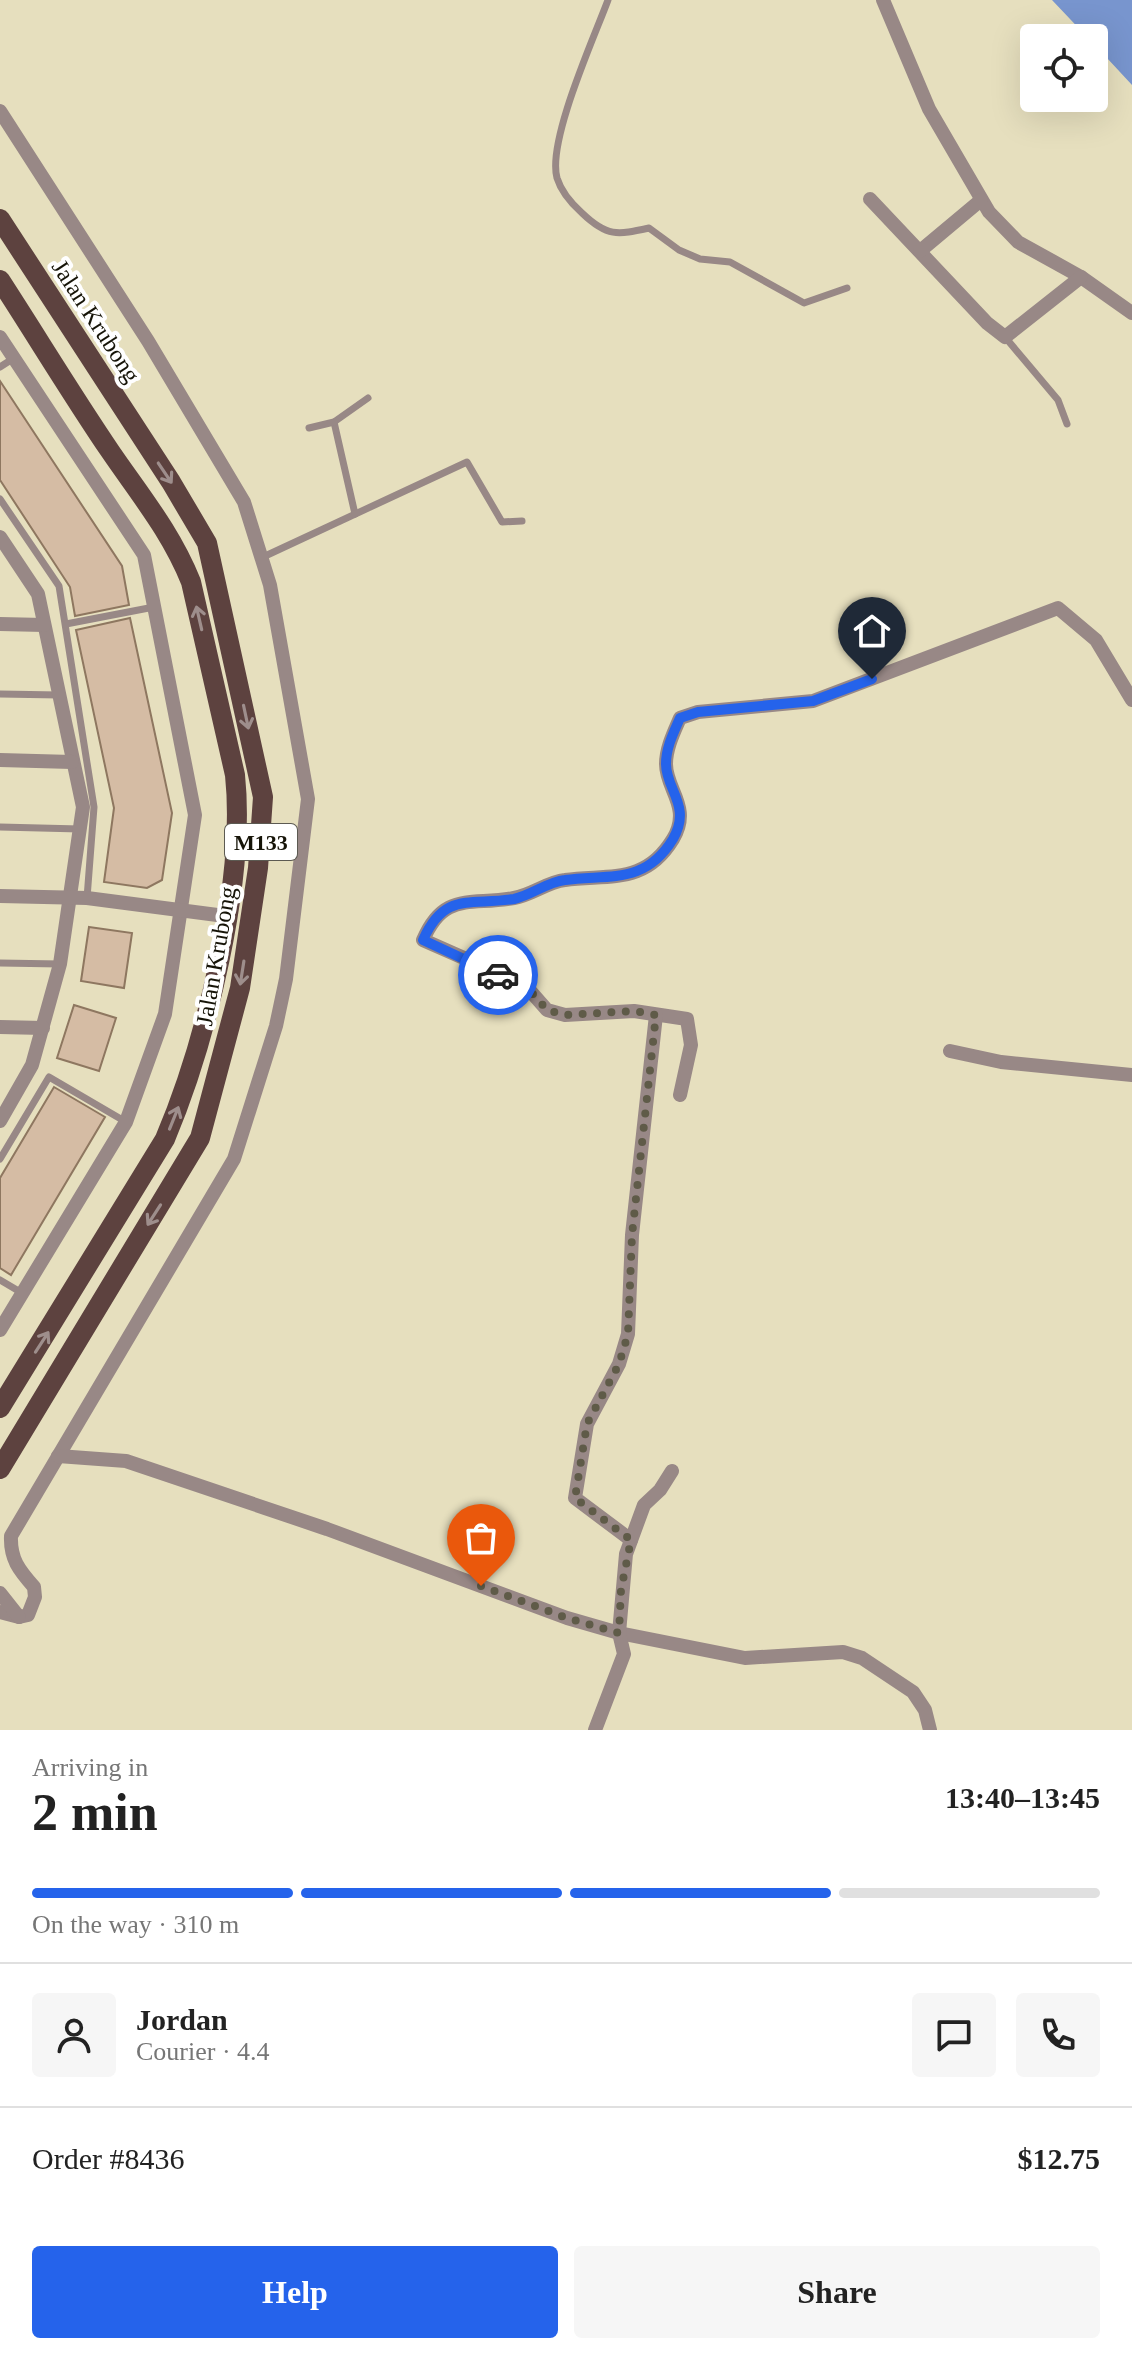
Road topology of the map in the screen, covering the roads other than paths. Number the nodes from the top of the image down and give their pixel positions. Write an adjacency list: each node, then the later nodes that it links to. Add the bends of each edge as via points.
1 (608, 0): 12 (lane, via 555,162 558,179 580,212 611,233 649,228 679,250 730,262 804,303)
2 (883, 0): 5 (street, via 929,109)
3 (0, 111): 28 (street, via 229,475)
4 (870, 199): 7 (street)
5 (981, 200): 7 (street); 10 (street, via 1018,242)
6 (0, 219): 22 (main road, Jalan Krubong / M133)
7 (920, 251): 15 (street)
8 (0, 252): 22 (main road, via 13,261 95,391)
9 (0, 267): 23 (main road, via 84,398)
10 (1081, 277): 13 (street); 15 (street)
11 (0, 280): 23 (main road, Jalan Krubong / M133)
12 (847, 288)
13 (1132, 313)
14 (0, 337): 16 (street)
15 (1005, 337): 20 (lane, via 1058,400)
16 (14, 358): 17 (lane); 30 (street, via 144,555)
17 (0, 367)
18 (368, 398): 19 (lane)
19 (334, 422): 21 (lane); 25 (lane)
20 (1067, 424)
21 (309, 428)
22 (140, 436): 62 (main road, Jalan Krubong / M133, one-way to 62, via 207,543 263,797 258,868 235,1010 200,1138)
23 (111, 452): 44 (main road, Jalan Krubong / M133, one-way to 23, via 238,806 235,775 191,582 163,523)
24 (0, 499): 32 (lane, via 59,586)
25 (355, 514): 26 (lane, via 467,462 502,522); 28 (lane)
26 (522, 521)
27 (0, 537): 29 (street)
28 (263, 557): 61 (street, via 308,799 276,1026 234,1159)
29 (7, 558): 33 (street, via 38,594)
30 (154, 607): 32 (lane); 43 (street, via 195,815)
31 (0, 624): 33 (street)
32 (66, 624): 42 (lane, via 94,807)
33 (44, 625): 35 (street)
34 (0, 694): 35 (lane)
35 (59, 695): 38 (street)
36 (1132, 700): 47 (street, via 1096,640 1058,608 813,701 680,718 666,762 679,797 678,826 672,840 638,872 565,880 516,898 449,905 432,920 423,940 525,985 547,1010 565,1015)
37 (0, 760): 38 (street)
38 (72, 762): 40 (street, via 83,807)
39 (0, 827): 40 (lane)
40 (80, 829): 42 (street)
41 (0, 896): 42 (street)
42 (80, 898): 43 (street); 46 (street)
43 (182, 909): 44 (street); 55 (street, via 165,1014)
44 (225, 916): 60 (main road, Jalan Krubong / M133, one-way to 44, via 165,1139 211,1000)
45 (0, 963): 46 (lane)
46 (60, 964): 49 (street)
47 (656, 1015): 52 (street, via 687,1019 691,1045); 64 (street, via 632,1235 628,1334 619,1364 587,1424 575,1498)
48 (0, 1027): 49 (street)
49 (43, 1028): 53 (street, via 32,1065)
50 (950, 1051): 51 (street, via 1001,1062)
51 (1132, 1075)
52 (680, 1095)
53 (7, 1097): 54 (street)
54 (0, 1121)
55 (126, 1122): 56 (lane, via 49,1077); 58 (street)
56 (0, 1159)
57 (0, 1280): 58 (lane)
58 (23, 1293): 59 (street)
59 (0, 1330)
60 (0, 1408)
61 (58, 1456): 67 (street, via 11,1536 11,1553 35,1597 28,1615); 68 (street, via 126,1461)
62 (0, 1469)
63 (672, 1471): 64 (street, via 644,1505)
64 (631, 1540): 68 (street)
65 (0, 1593): 67 (street)
66 (0, 1612): 67 (street)
67 (19, 1617)
68 (619, 1633): 69 (street, via 624,1654); 70 (street, via 745,1658 843,1652 862,1658 913,1692)
69 (595, 1730)
70 (930, 1730)

